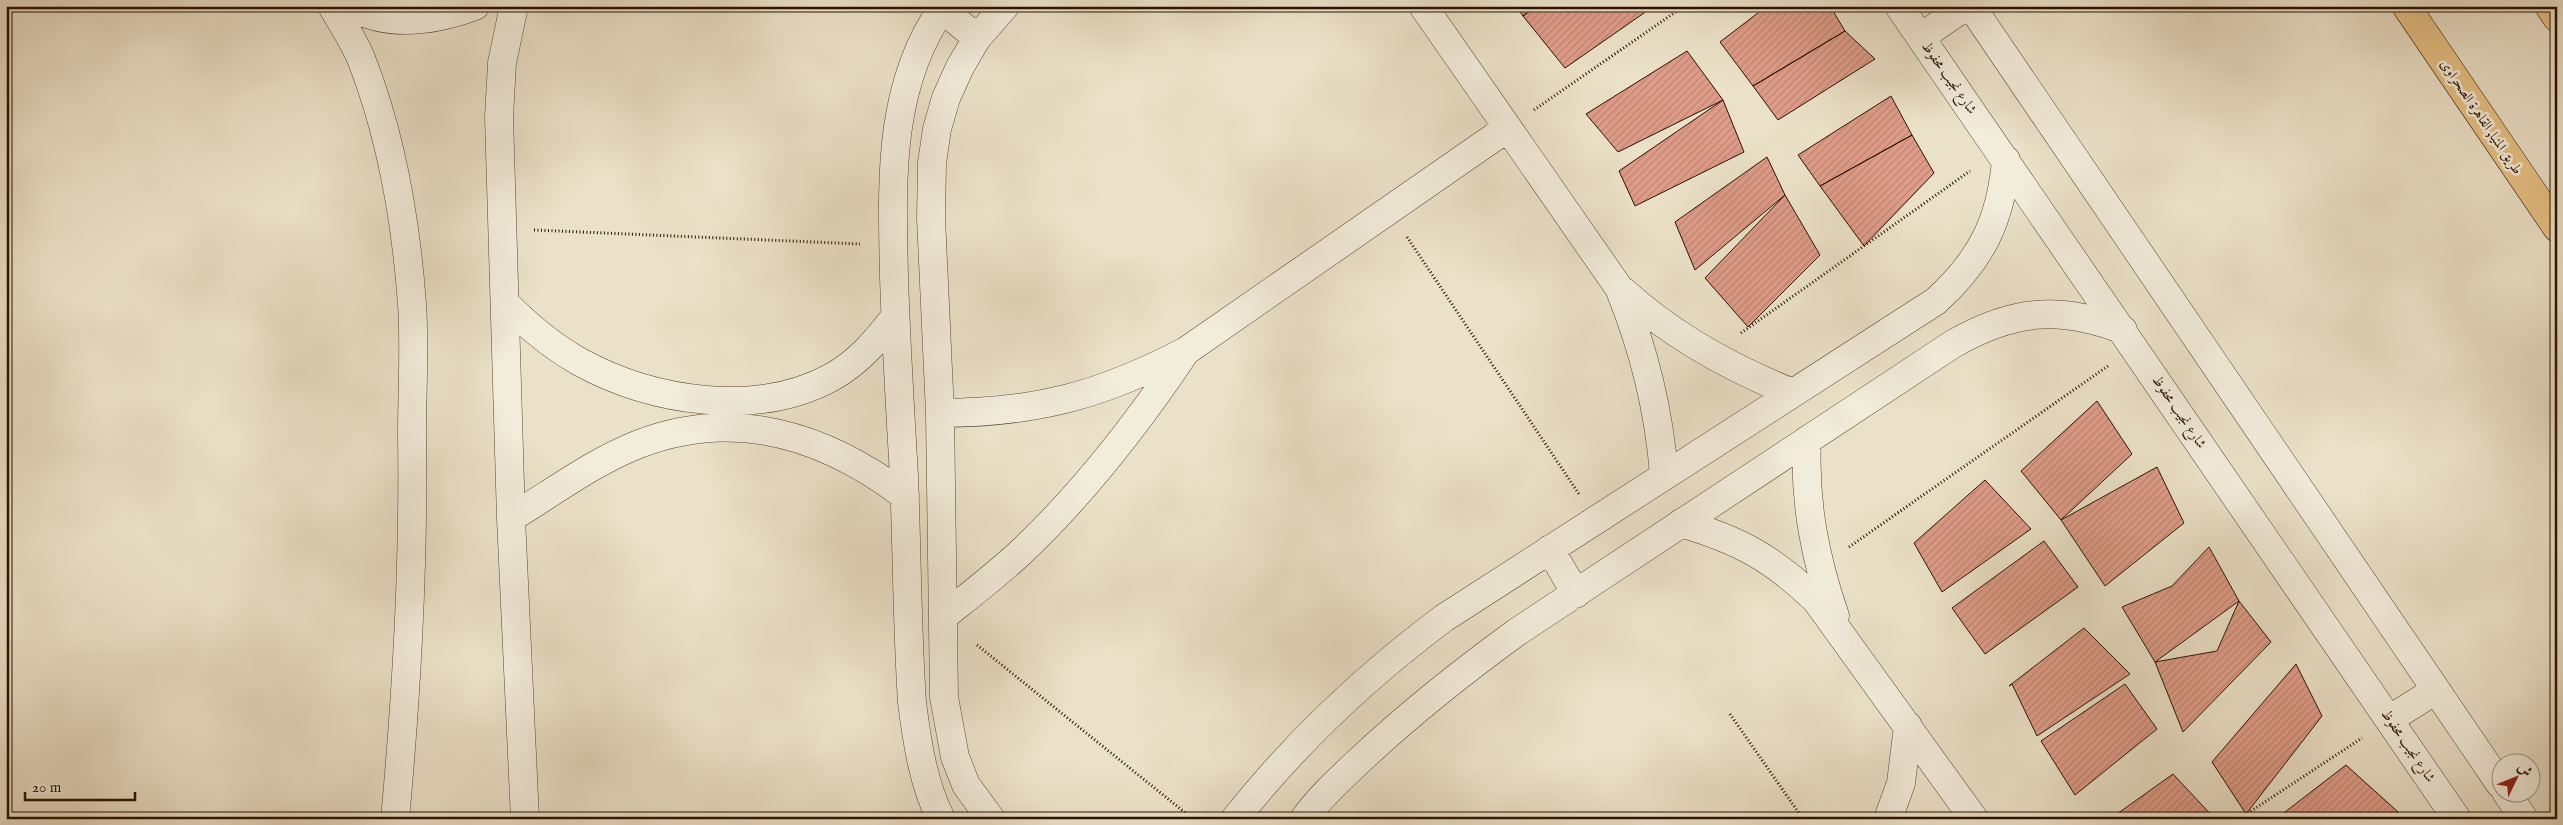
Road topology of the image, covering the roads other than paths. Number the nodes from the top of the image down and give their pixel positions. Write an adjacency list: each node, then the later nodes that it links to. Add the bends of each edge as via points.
1 (332, 6): 42 (street, via 362,60 388,143 403,226 412,306 411,592)
2 (350, 6): 3 (street, via 385,18 417,21 449,16)
3 (475, 6)
4 (514, 6): 20 (street, via 502,63 499,117)
5 (1005, 6): 15 (street)
6 (1423, 6): 16 (street)
7 (1899, 6): 14 (street, شارع نجيب محفوظ)
8 (1966, 6): 14 (street)
9 (1971, 6): 37 (street)
10 (2406, 6): 18 (highway, طريق المنيا, القاهرة الصحراوى)
11 (2549, 6): 13 (highway)
12 (943, 8): 15 (street); 21 (street, via 910,74 894,145)
13 (2557, 18)
14 (1921, 37): 17 (street, شارع نجيب محفوظ)
15 (977, 38): 26 (street, via 946,98 932,163 931,218)
16 (1506, 128): 19 (street); 23 (street)
17 (2003, 155): 22 (street, شارع نجيب محفوظ); 24 (street, via 2004,187 1990,230 1973,262 1956,283 1914,317)
18 (2557, 228)
19 (1619, 288): 24 (street, via 1647,313 1709,355); 29 (street, via 1634,324 1655,398)
20 (506, 304): 25 (street, via 554,345 609,376 644,388); 31 (street)
21 (895, 317): 25 (street, via 878,340 833,376 778,397); 30 (street)
22 (2129, 338): 28 (street, via 2096,319 2066,314 2007,318 1953,344); 38 (street, شارع نجيب محفوظ)
23 (1186, 351): 26 (street, via 1133,377 1049,404 1013,410); 35 (street, via 1102,468 1018,555)
24 (1793, 392): 29 (street)
25 (716, 400): 27 (street)
26 (940, 413): 35 (street)
27 (715, 427): 30 (street, via 749,428 815,444 855,462); 31 (street, via 676,433 639,444 604,461)
28 (1807, 440): 32 (street); 36 (street, via 1807,504 1819,568)
29 (1664, 474): 33 (street)
30 (904, 496): 44 (street, via 912,702 917,743 929,790)
31 (511, 518): 43 (street)
32 (1681, 524): 34 (street); 36 (street, via 1719,534 1755,551 1788,573 1816,600)
33 (1550, 549): 34 (street); 46 (street, via 1444,618 1396,654 1306,736 1265,780)
34 (1576, 594): 47 (street, via 1517,632 1428,699 1331,788)
35 (942, 617): 45 (street, via 944,697 955,757 966,786)
36 (1841, 632): 39 (street)
37 (2436, 690): 38 (street); 40 (street)
38 (2390, 720): 50 (street, شارع نجيب محفوظ)
39 (1908, 726): 48 (street, via 1901,783); 49 (street)
40 (2490, 769)
41 (2513, 802): 51 (street)
42 (396, 819)
43 (524, 819)
44 (941, 819)
45 (990, 819)
46 (1235, 819)
47 (1304, 819)
48 (1888, 819)
49 (1974, 819)
50 (2457, 819)
51 (2524, 819)

